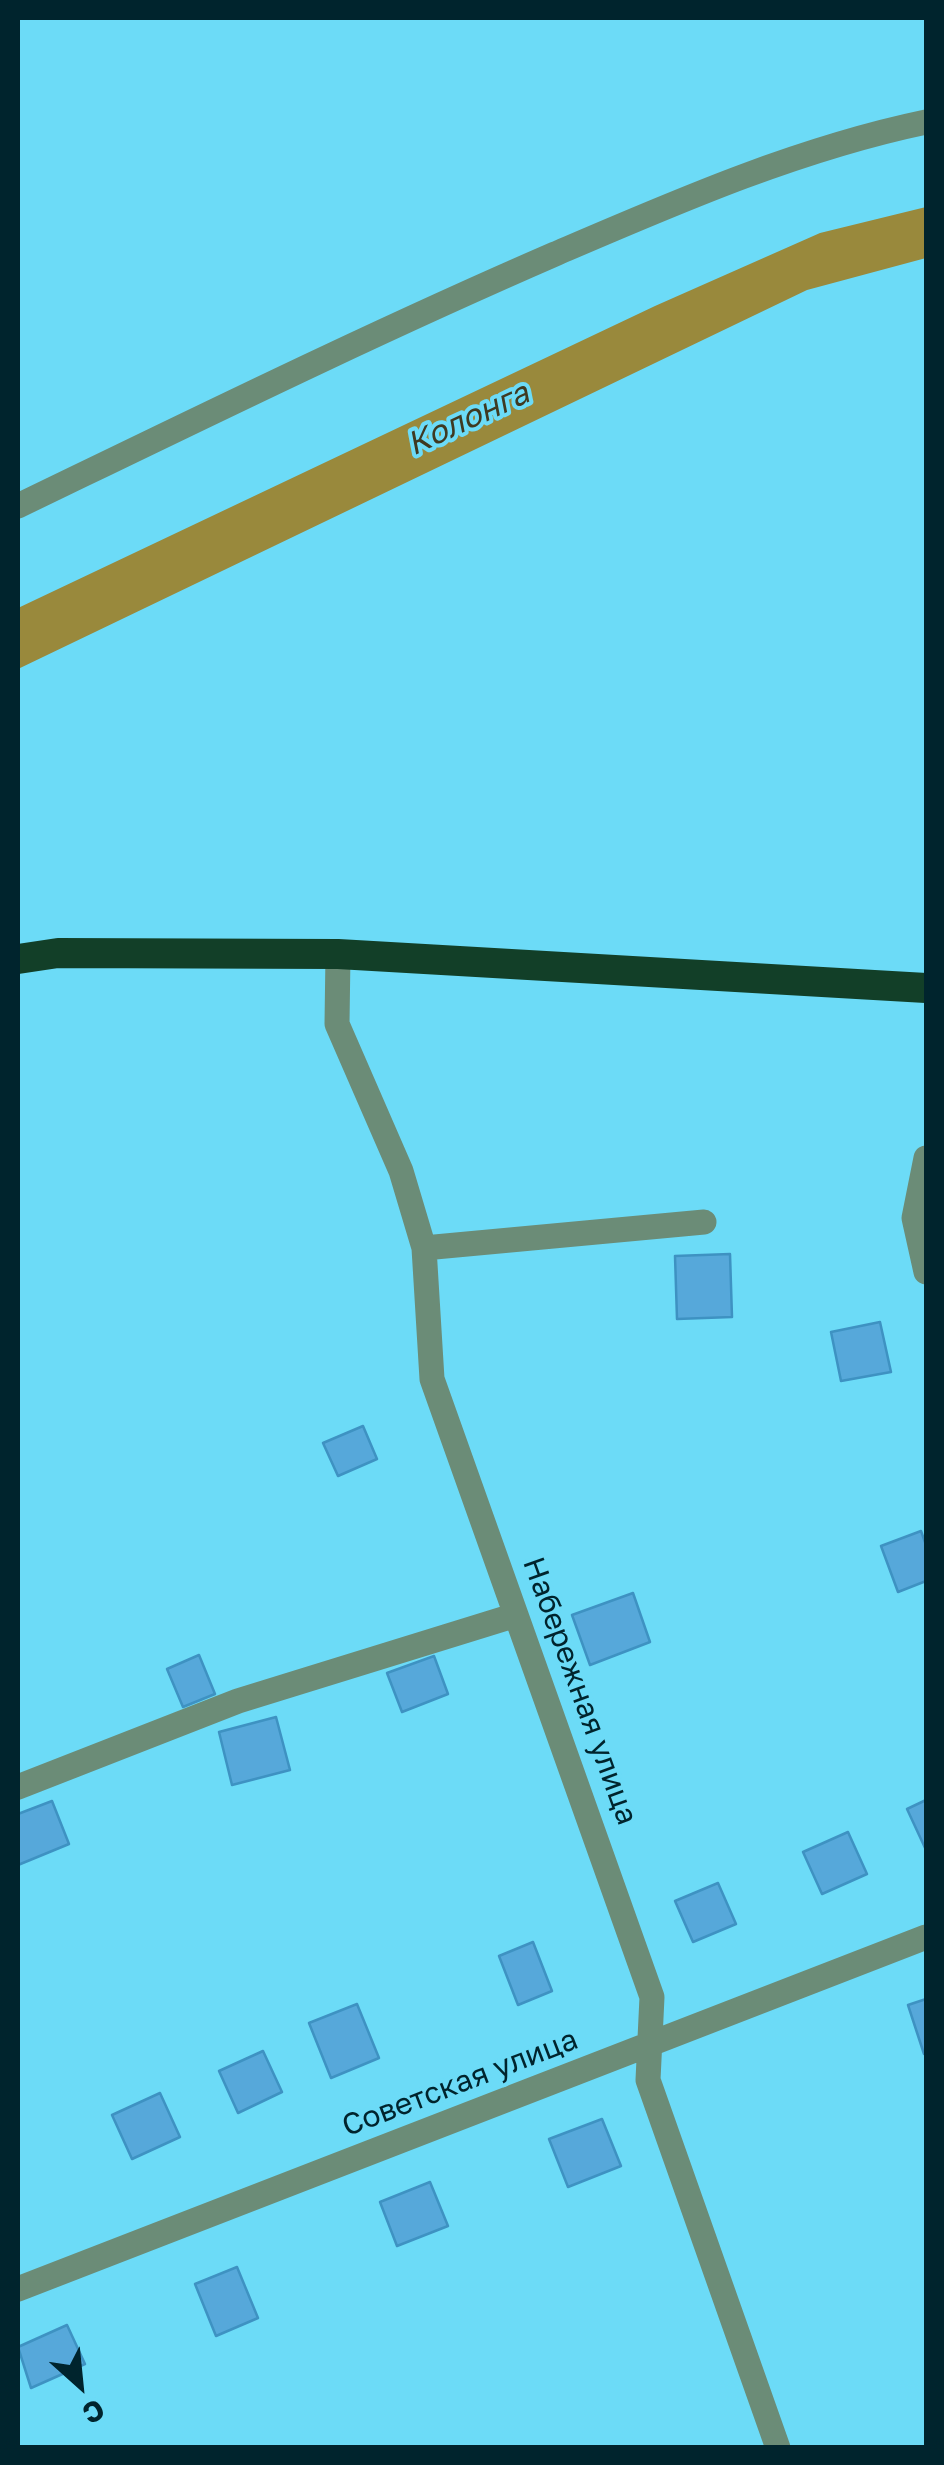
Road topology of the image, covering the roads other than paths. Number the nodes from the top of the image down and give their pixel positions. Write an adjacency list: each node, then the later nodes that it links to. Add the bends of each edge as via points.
1 (926, 122): 2 (street, via 858,136 689,196 376,332)
2 (18, 506)
3 (338, 954): 4 (highway, via 58,953); 5 (highway); 8 (street, Набережная улица, via 337,1024 400,1170)
4 (18, 959)
5 (926, 988)
6 (926, 1158): 9 (street, via 914,1218)
7 (704, 1222): 8 (street)
8 (424, 1248): 10 (street, Набережная улица, via 432,1379)
9 (926, 1272)
10 (516, 1615): 11 (street, via 238,1701); 13 (street, Набережная улица, via 652,1997)
11 (18, 1787)
12 (926, 1937): 13 (street, Советская улица)
13 (651, 2044): 14 (street, Советская улица); 15 (street, Набережная улица, via 648,2080)
14 (18, 2289)
15 (778, 2448)

